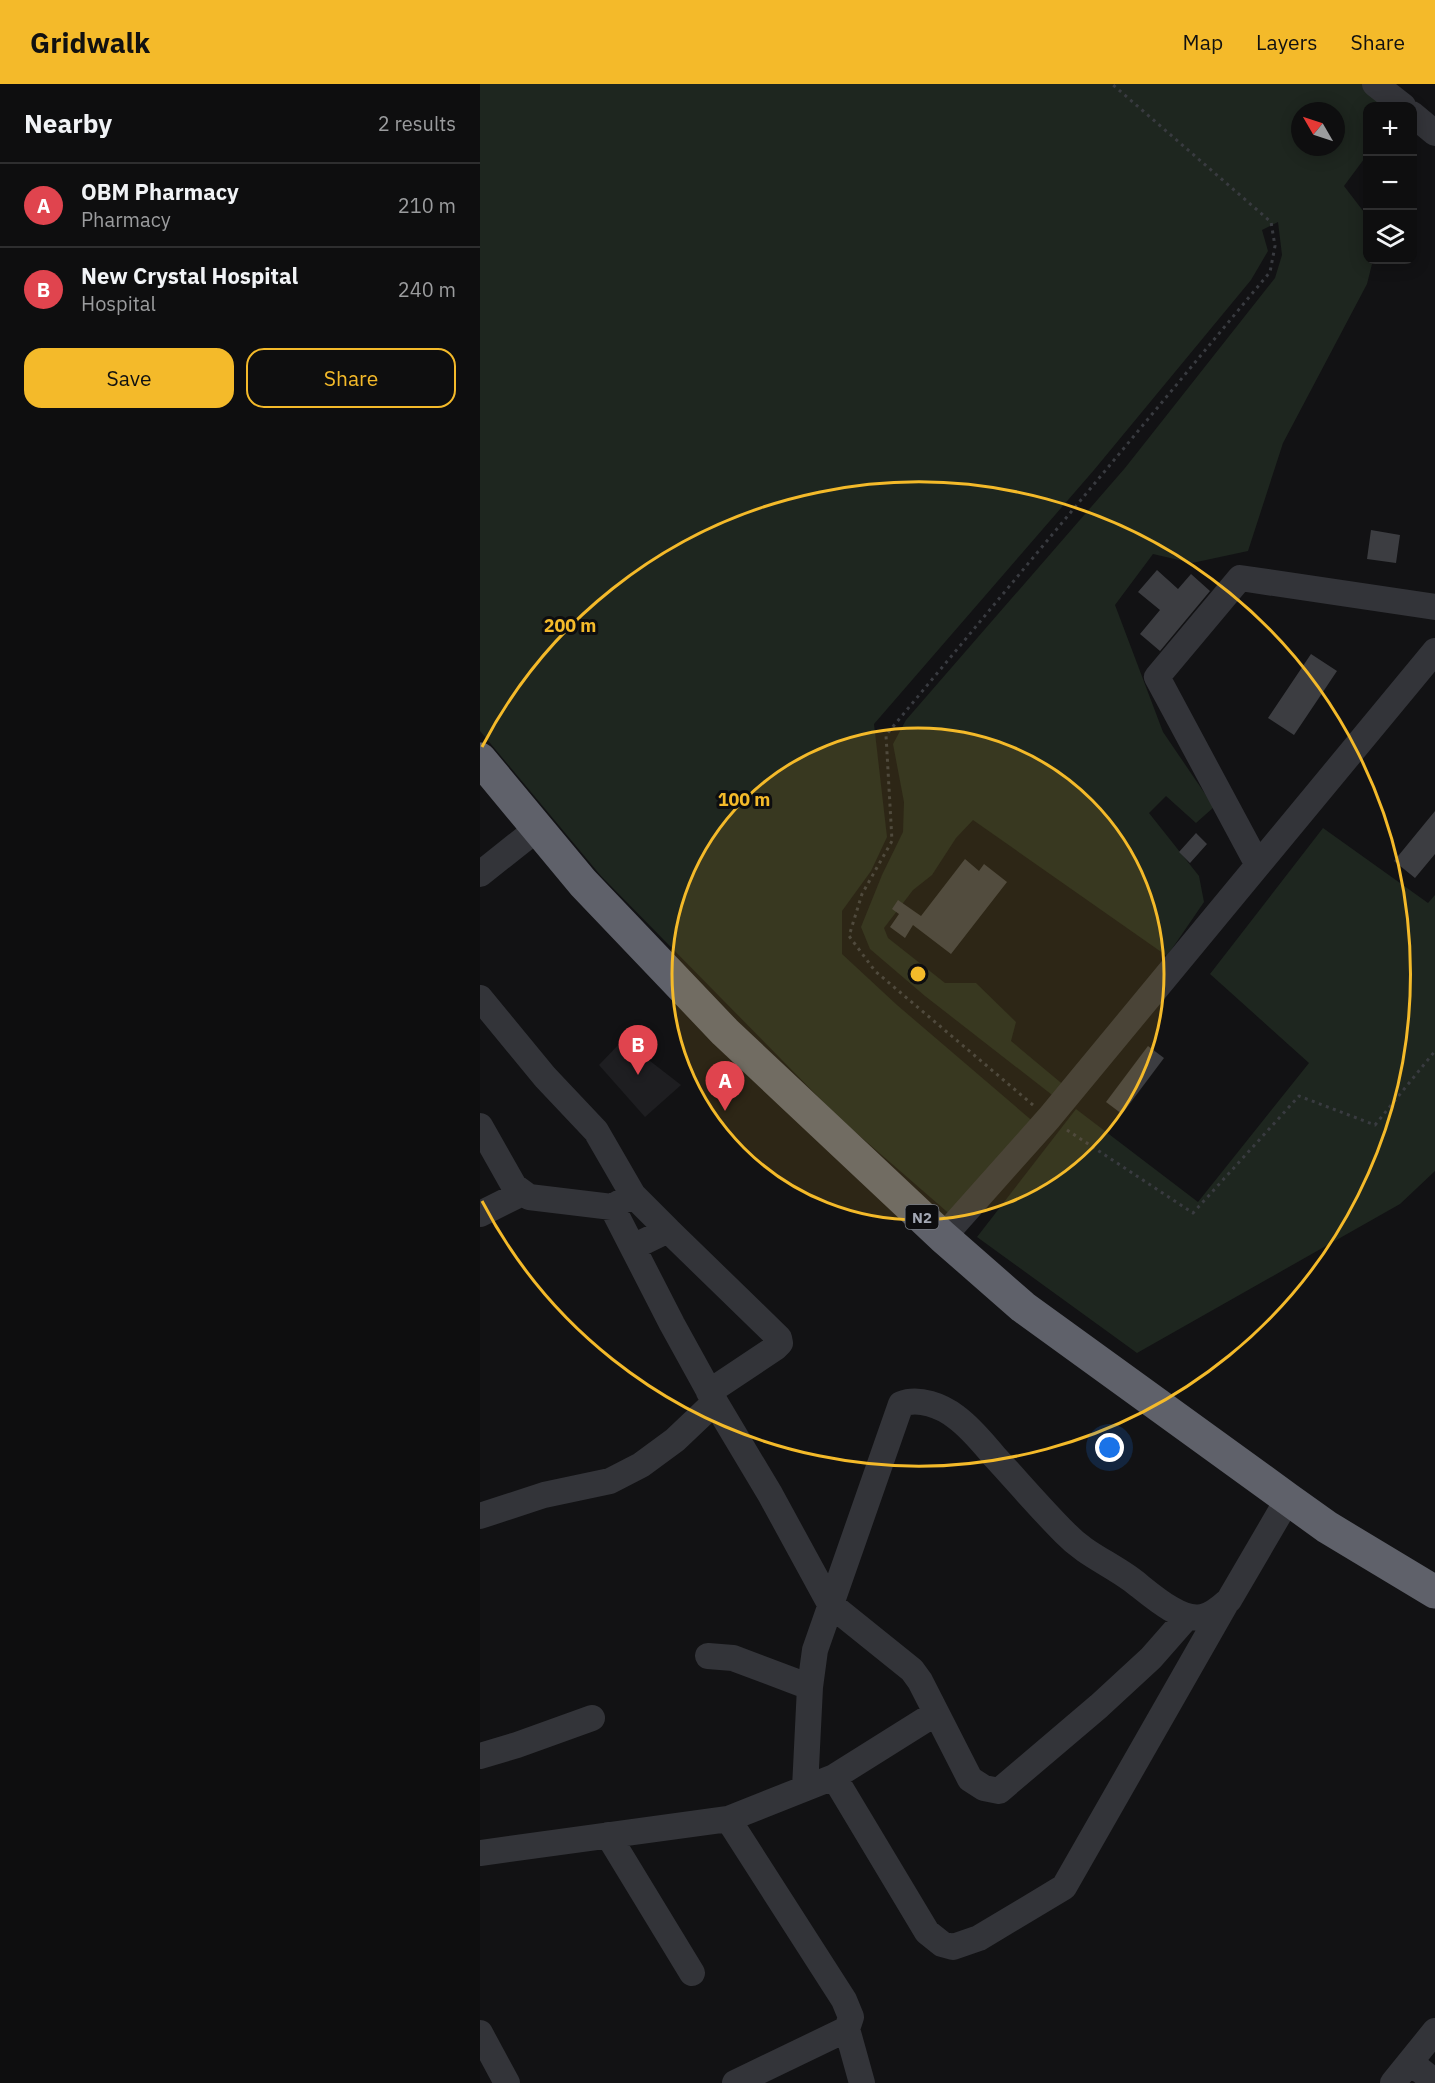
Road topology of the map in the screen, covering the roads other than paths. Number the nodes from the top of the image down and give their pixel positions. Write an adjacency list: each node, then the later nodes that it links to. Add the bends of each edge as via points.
1 (1375, 84): 2 (street)
2 (1398, 102)
3 (1417, 117): 4 (street)
4 (1435, 133)
5 (1435, 607): 9 (street, via 1240,578 1157,677)
6 (1435, 651): 9 (street)
7 (480, 759): 8 (highway, N2)
8 (538, 828): 10 (street); 17 (highway, N2, via 583,883 725,1032)
9 (1258, 865): 17 (street, via 1049,1118)
10 (480, 874)
11 (480, 998): 14 (street, via 596,1131)
12 (480, 1126): 13 (street)
13 (522, 1194): 14 (street); 15 (street)
14 (622, 1201): 16 (street); 18 (street)
15 (480, 1214)
16 (668, 1230): 18 (street); 19 (street, via 779,1338 775,1347)
17 (943, 1237): 20 (highway, N2, via 1023,1307)
18 (633, 1247): 19 (street)
19 (712, 1397): 21 (street, via 675,1440 641,1465 610,1481 544,1495); 24 (street)
20 (1288, 1499): 22 (highway, N2); 23 (street)
21 (480, 1516)
22 (1435, 1592)
23 (1229, 1600): 25 (street, via 1202,1618); 31 (street, via 1064,1887 979,1938 953,1947 927,1932)
24 (830, 1604): 25 (street, via 901,1404 906,1402 935,1404 956,1417 1090,1556); 27 (street, via 815,1650); 28 (street, via 912,1670)
25 (1187, 1617): 28 (street, via 1143,1666 999,1791 970,1779)
26 (708, 1656): 27 (street, via 733,1658)
27 (810, 1687): 32 (street)
28 (936, 1713): 31 (street)
29 (592, 1719): 30 (street)
30 (480, 1755)
31 (834, 1777): 32 (street)
32 (805, 1788): 33 (street)
33 (728, 1819): 34 (street); 37 (street, via 844,2000 850,2018)
34 (608, 1835): 35 (street); 36 (street)
35 (480, 1853)
36 (692, 1974)
37 (847, 2029): 43 (street); 44 (street)
38 (1435, 2031): 40 (street)
39 (480, 2033): 42 (street)
40 (1410, 2062): 41 (street); 45 (street)
41 (1435, 2082)
42 (507, 2083)
43 (735, 2083)
44 (862, 2083)
45 (1393, 2083)

